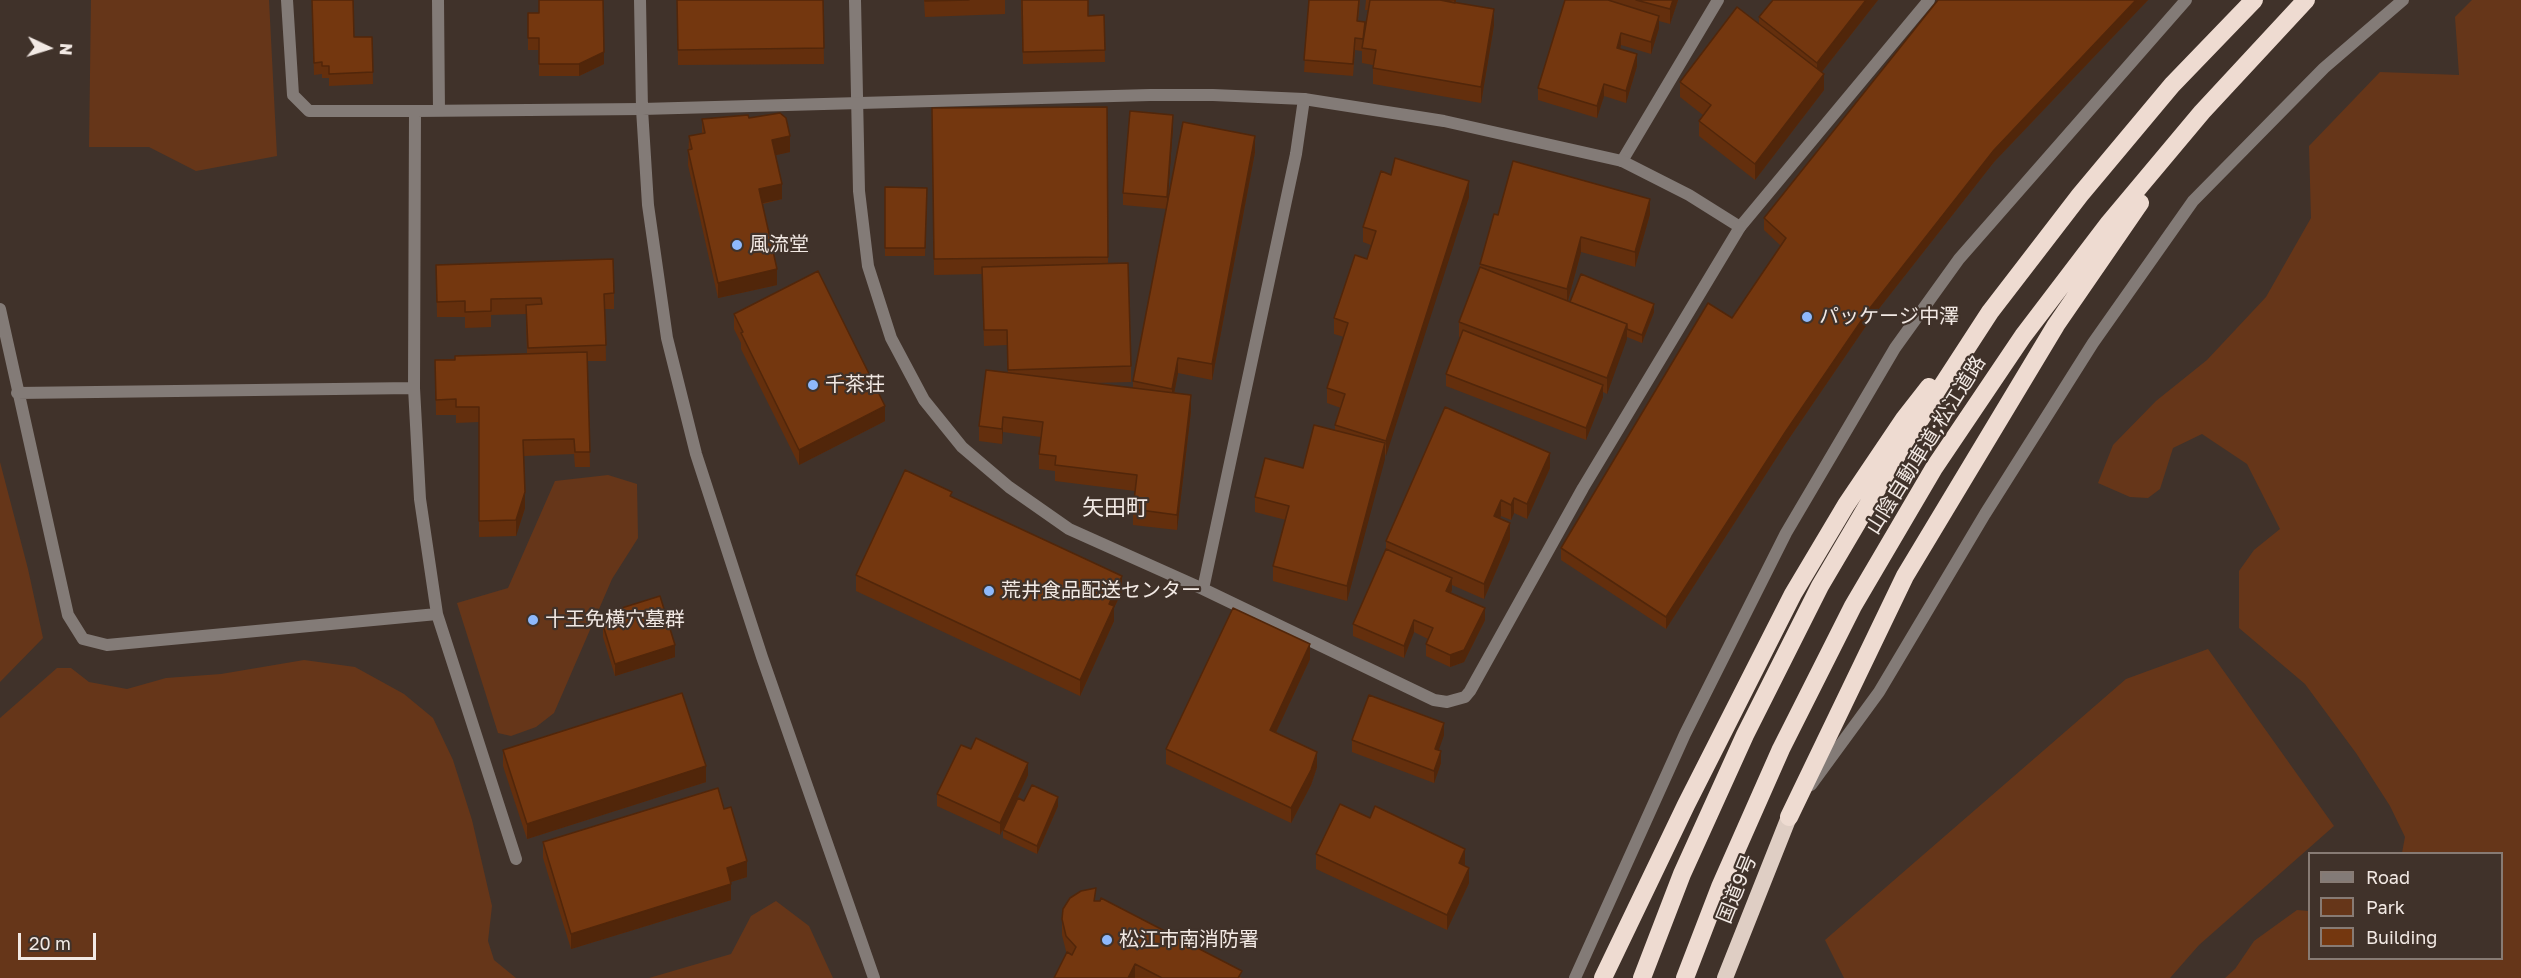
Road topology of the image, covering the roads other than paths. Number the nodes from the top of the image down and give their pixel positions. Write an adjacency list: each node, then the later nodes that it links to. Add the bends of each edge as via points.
1 (287, 0): 14 (street, via 293,95 309,111)
2 (438, 0): 15 (street)
3 (640, 0): 13 (street)
4 (855, 0): 12 (street)
5 (1718, 0): 17 (street)
6 (1929, 0): 18 (street)
7 (2186, 0): 28 (street, via 1959,259 1895,348 1786,533 1685,734)
8 (2254, 0): 20 (highway, 山陰自動車道;松江道路, via 2172,85)
9 (2306, 0): 16 (highway, 山陰自動車道;松江道路)
10 (2403, 0): 25 (street, via 2324,68 2193,201 2093,343 1878,692)
11 (1304, 99): 12 (street, via 1202,95); 17 (street, via 1444,121); 23 (street, via 1296,154)
12 (856, 102): 13 (street); 23 (street, via 859,191 868,266 891,338 924,400 962,447 1009,487 1069,529)
13 (642, 109): 15 (street); 27 (street, via 648,205 667,338 696,454)
14 (415, 111): 15 (street); 21 (street)
15 (439, 111)
16 (2202, 112): 25 (highway, via 2056,325 1946,504 1905,576); 31 (highway, 山陰自動車道;松江道路, via 2022,336 1934,468 1853,606 1781,749)
17 (1622, 161): 18 (street, via 1689,195)
18 (1740, 227): 23 (street, via 1583,488 1465,697 1447,702 1434,700)
19 (0, 309): 22 (street)
20 (1990, 312): 29 (highway, via 1904,419 1793,594); 30 (highway, 山陰自動車道;松江道路, via 1899,452 1820,586 1696,842)
21 (414, 388): 22 (street); 24 (street, via 420,499)
22 (17, 393): 24 (street, via 68,615 83,639 107,645)
23 (1203, 589)
24 (437, 614): 26 (street)
25 (1789, 817): 32 (highway, 国道9号)
26 (516, 859)
27 (874, 978)
28 (1575, 978)
29 (1603, 978)
30 (1642, 978)
31 (1685, 978)
32 (1725, 978)

